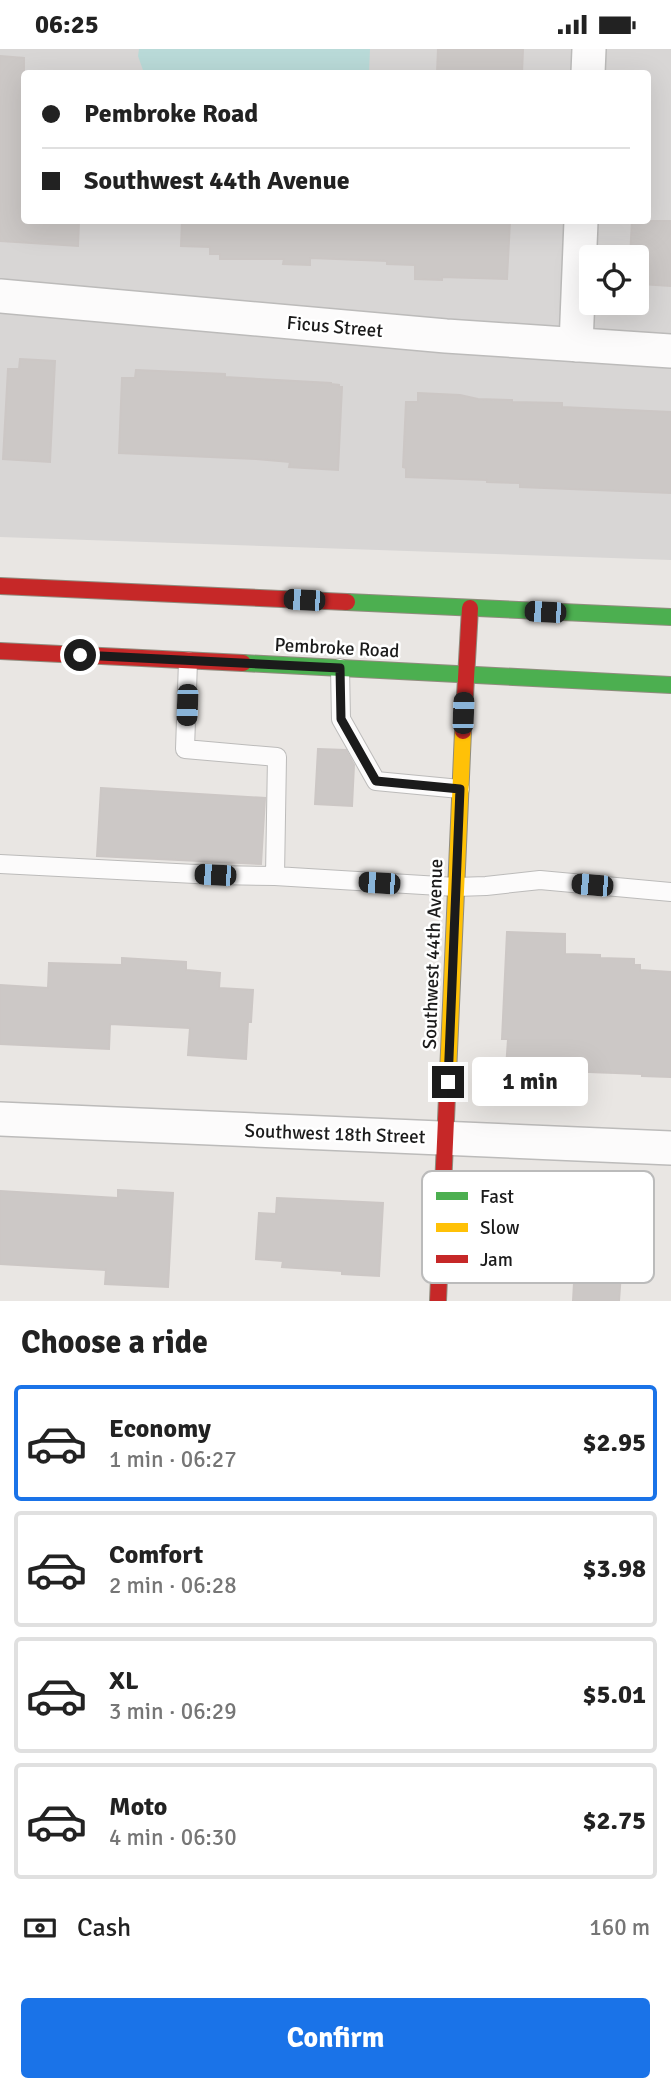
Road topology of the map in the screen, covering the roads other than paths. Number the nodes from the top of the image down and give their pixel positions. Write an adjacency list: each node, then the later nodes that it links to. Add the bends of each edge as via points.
1 (589, 49): 2 (street)
2 (588, 70)
3 (581, 224): 5 (street)
4 (0, 296): 5 (street, Ficus Street)
5 (576, 345): 6 (street, Ficus Street)
6 (671, 351)
7 (0, 586): 8 (main road)
8 (470, 608): 9 (main road); 13 (main road, Southwest 44th Avenue)
9 (671, 617)
10 (0, 651): 11 (main road, Pembroke Road)
11 (188, 661): 12 (main road, Pembroke Road); 17 (lane, via 185,749 277,757)
12 (340, 668): 13 (main road, Pembroke Road); 15 (lane, via 341,719 376,781)
13 (465, 675): 14 (main road, Pembroke Road); 15 (main road, Southwest 44th Avenue)
14 (671, 685)
15 (460, 789): 18 (main road, Southwest 44th Avenue)
16 (0, 864): 17 (lane)
17 (275, 876): 18 (lane)
18 (456, 887): 19 (lane, via 540,880); 21 (main road, Southwest 44th Avenue)
19 (671, 892)
20 (0, 1119): 21 (street, Southwest 18th Street)
21 (446, 1138): 22 (street, Southwest 18th Street); 23 (main road, Southwest 44th Avenue)
22 (671, 1148)
23 (444, 1171)
24 (439, 1283): 25 (main road, Southwest 44th Avenue)
25 (438, 1301)

